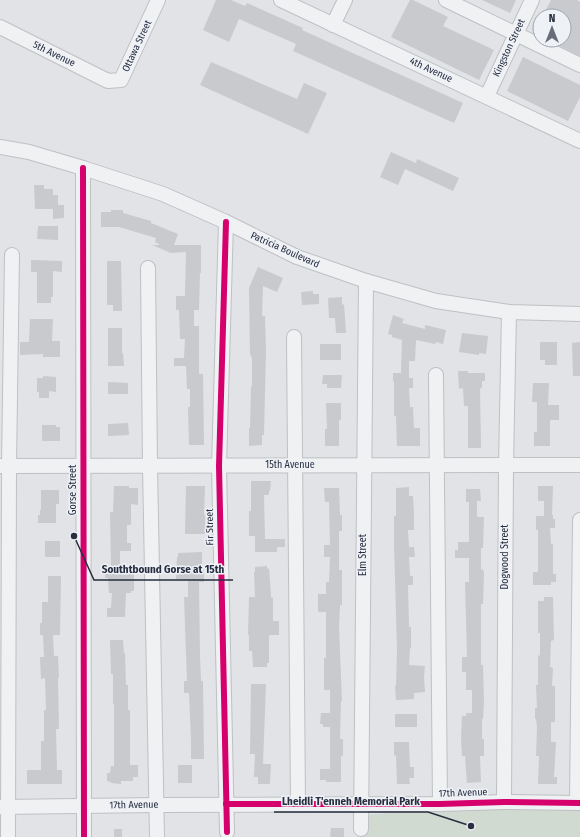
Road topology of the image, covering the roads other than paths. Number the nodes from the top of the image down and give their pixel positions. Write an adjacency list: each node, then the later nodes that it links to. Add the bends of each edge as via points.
1 (158, 0): 10 (street, Ottawa Street, via 121,80)
2 (281, 0): 6 (street, 4th Avenue)
3 (346, 0): 6 (street)
4 (446, 0): 8 (street)
5 (532, 0): 8 (street, Kingston Street)
6 (333, 25): 11 (street, 4th Avenue)
7 (0, 27): 10 (street, 5th Avenue)
8 (515, 35): 9 (street); 11 (street, Kingston Street)
9 (580, 65)
10 (108, 81)
11 (487, 96): 12 (street, 4th Avenue)
12 (580, 141)
13 (0, 147): 14 (street, Patricia Boulevard, via 29,152)
14 (83, 168): 15 (street, Patricia Boulevard, via 163,194); 28 (street, Gorse Street)
15 (226, 222): 18 (street, Patricia Boulevard, via 297,257); 30 (street, Fir Street)
16 (12, 255): 27 (street)
17 (148, 268): 29 (street)
18 (366, 282): 19 (street, Patricia Boulevard, via 436,301); 23 (street, Elm Street)
19 (508, 312): 20 (street, Patricia Boulevard); 25 (street, Dogwood Street)
20 (580, 314)
21 (294, 337): 31 (street)
22 (436, 375): 24 (street)
23 (364, 465): 24 (street, 15th Avenue); 31 (street, 15th Avenue); 38 (street, Elm Street)
24 (437, 465): 25 (street, 15th Avenue); 39 (street)
25 (506, 465): 26 (street, 15th Avenue); 33 (street, Dogwood Street)
26 (580, 465)
27 (5, 466): 28 (street, 15th Avenue); 41 (street)
28 (83, 466): 29 (street, 15th Avenue); 40 (street, Gorse Street)
29 (150, 466): 30 (street, 15th Avenue); 35 (street)
30 (219, 466): 31 (street, 15th Avenue); 36 (street, Fir Street)
31 (295, 466): 37 (street)
32 (580, 520): 34 (street)
33 (504, 802): 34 (street, 17th Avenue); 39 (street, 17th Avenue)
34 (578, 803)
35 (157, 804): 36 (street, 17th Avenue); 40 (street, 17th Avenue); 46 (street)
36 (226, 804): 37 (street, 17th Avenue); 43 (street, Fir Street)
37 (298, 804): 38 (street, 17th Avenue)
38 (361, 804): 39 (street, 17th Avenue); 42 (street, Elm Street)
39 (440, 804)
40 (84, 806): 41 (street, 17th Avenue); 45 (street, Gorse Street)
41 (4, 807): 44 (street)
42 (361, 829)
43 (227, 832)
44 (8, 837)
45 (84, 837)
46 (157, 837)

